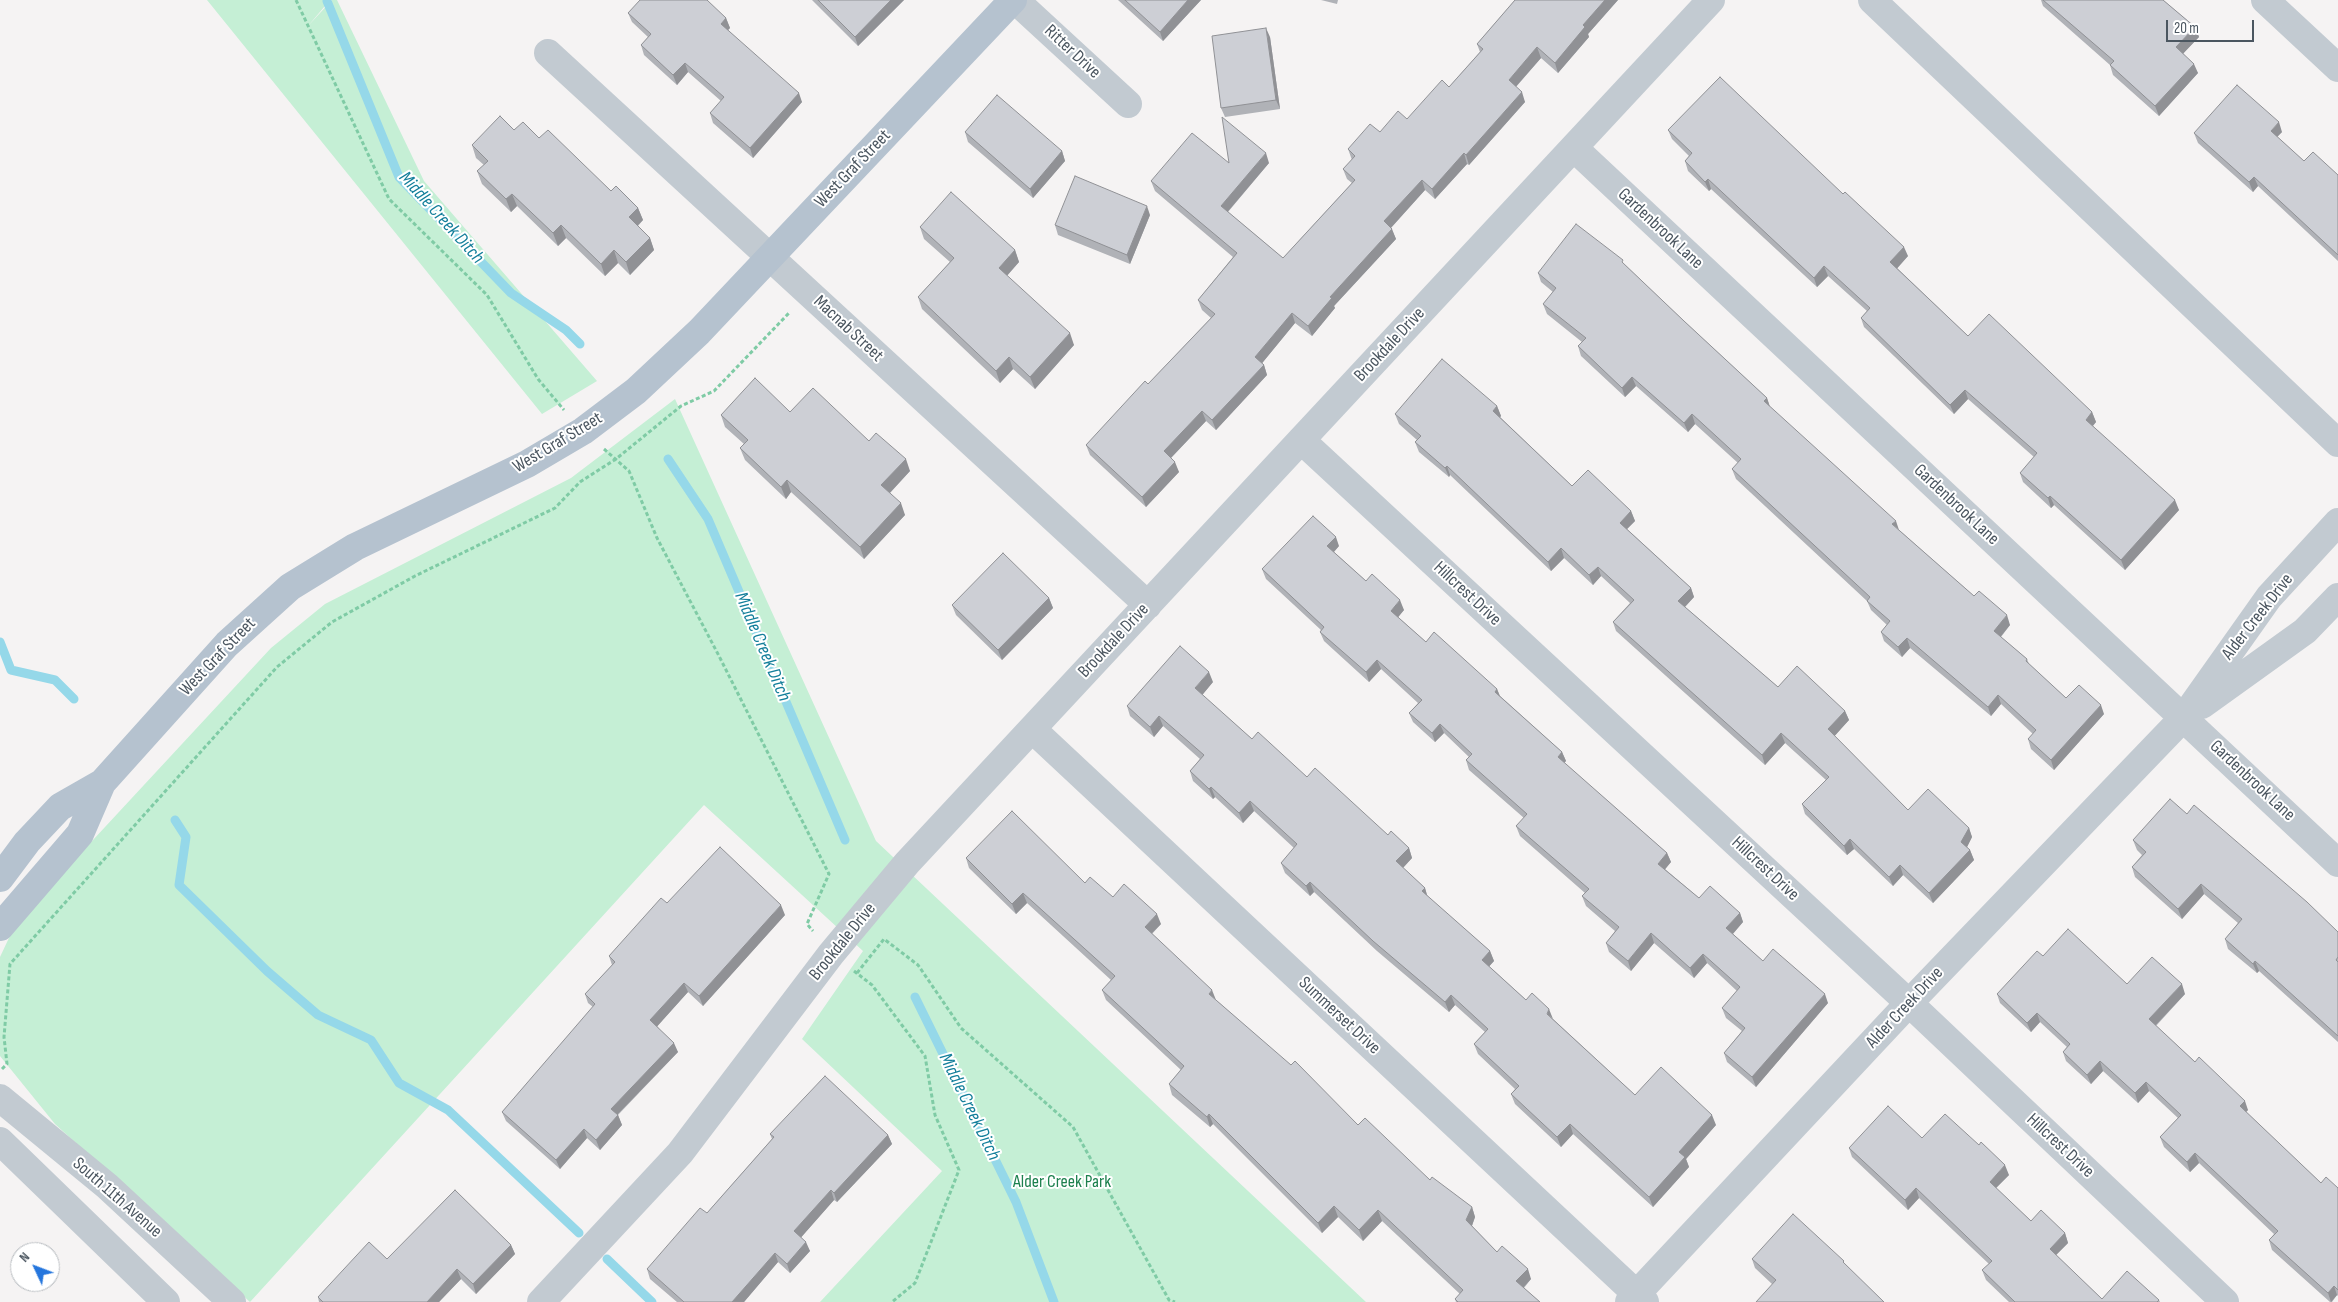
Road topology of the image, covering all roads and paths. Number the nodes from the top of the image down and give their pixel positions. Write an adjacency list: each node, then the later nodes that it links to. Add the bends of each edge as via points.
1 (296, 0): 12 (path, via 389,199 487,296 538,379)
2 (1014, 0): 8 (street, Ritter Drive); 10 (main road, West Graf Street)
3 (1711, 0): 9 (street, Brookdale Drive)
4 (1872, 0): 14 (street)
5 (2265, 0): 7 (street)
6 (548, 53): 10 (street, Macnab Street)
7 (2338, 68)
8 (1128, 104)
9 (1574, 148): 13 (street, Brookdale Drive); 19 (street, Gardenbrook Lane)
10 (770, 257): 12 (main road, West Graf Street, via 636,391); 18 (street, Macnab Street)
11 (792, 310): 15 (path, via 714,391 681,406)
12 (583, 431): 15 (path); 21 (main road, West Graf Street, via 527,464 355,547 290,587 227,644)
13 (1301, 440): 18 (street, Brookdale Drive); 27 (street, Hillcrest Drive)
14 (2338, 443)
15 (616, 459): 25 (path, via 630,471 657,538 829,874 807,924); 28 (path, via 580,482 555,508 415,576 332,622 277,667 10,964 4,1037 7,1064)
16 (2338, 522): 19 (street, Alder Creek Drive, via 2269,597)
17 (2338, 596): 19 (street, Alder Creek Drive, via 2306,631)
18 (1148, 605): 20 (street, Brookdale Drive)
19 (2184, 717): 22 (street, Gardenbrook Lane); 27 (street, Alder Creek Drive)
20 (1032, 730): 25 (street, Brookdale Drive, via 907,863); 31 (street, Summerset Drive)
21 (102, 783): 23 (main road, West Graf Street, via 60,807 27,842); 24 (main road, West Graf Street, via 80,834)
22 (2338, 863)
23 (0, 878)
24 (0, 927)
25 (831, 954): 26 (path); 34 (street, Brookdale Drive, via 680,1153)
26 (857, 973): 35 (path, via 872,985 925,1056 934,1115 959,1170 915,1283); 36 (path, via 884,938 918,965 961,1028 1074,1127 1169,1300)
27 (1909, 1003): 31 (street, Alder Creek Drive); 37 (street, Hillcrest Drive)
28 (0, 1071)
29 (0, 1098): 33 (street, South 11th Avenue, via 107,1186)
30 (0, 1141): 32 (street)
31 (1637, 1299)
32 (166, 1302)
33 (232, 1302)
34 (541, 1302)
35 (892, 1302)
36 (1175, 1302)
37 (2225, 1302)

